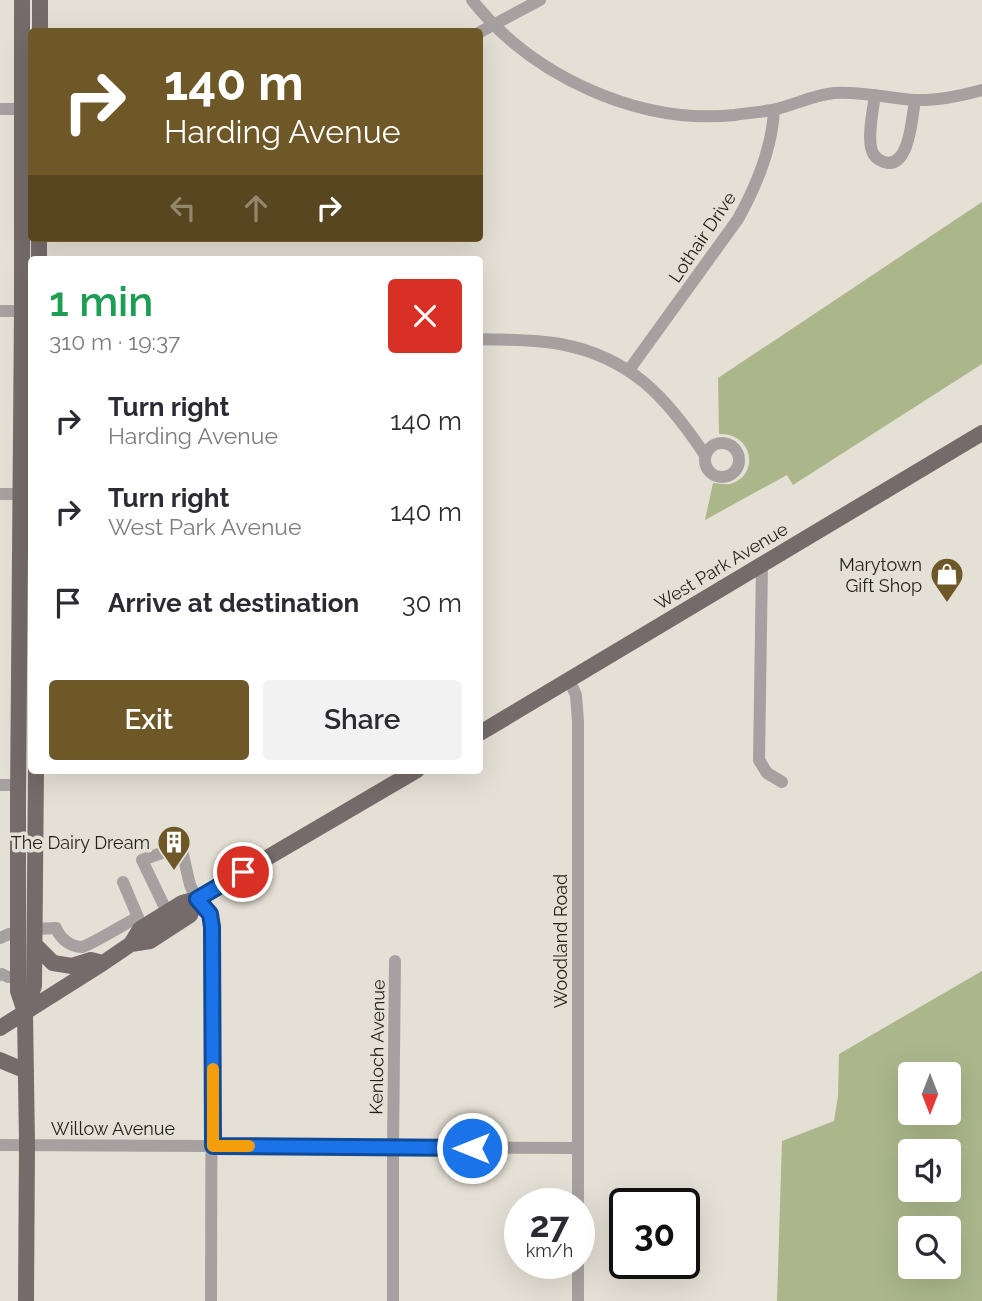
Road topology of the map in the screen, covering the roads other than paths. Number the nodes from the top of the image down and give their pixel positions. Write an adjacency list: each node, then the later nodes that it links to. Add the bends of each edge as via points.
1 (22, 0): 11 (main road)
2 (40, 0): 6 (main road)
3 (472, 0): 5 (street)
4 (540, 0): 5 (street)
5 (493, 25): 7 (street); 13 (street, via 568,80 639,107 705,115)
6 (40, 28)
7 (483, 30)
8 (982, 90): 10 (street)
9 (875, 95): 10 (street); 10 (street, via 870,139 877,159 887,163 902,156); 13 (street, via 834,93)
10 (915, 100)
11 (27, 108): 12 (street); 15 (main road)
12 (0, 109)
13 (774, 110): 17 (street, Lothair Drive, via 768,152 749,200)
14 (0, 311): 15 (street)
15 (22, 311): 21 (main road)
16 (483, 338): 17 (street, via 561,344 595,353)
17 (629, 370): 19 (street, via 670,406)
18 (982, 433): 22 (main road, West Park Avenue)
19 (705, 454)
20 (0, 494): 21 (street)
21 (20, 494): 29 (main road)
22 (762, 564): 23 (main road, West Park Avenue); 27 (street, via 760,760 767,773)
23 (569, 680): 24 (main road, West Park Avenue); 49 (street, Woodland Road, via 576,695 578,722)
24 (483, 731)
25 (36, 774): 35 (main road)
26 (410, 774): 31 (main road)
27 (782, 782)
28 (0, 785): 29 (street)
29 (18, 785): 34 (main road)
30 (123, 882): 33 (street)
31 (197, 899): 32 (main road); 32 (street, via 181,846 142,860); 37 (main road, via 190,915 150,941); 47 (street, via 210,914 212,927)
32 (167, 912): 33 (main road)
33 (139, 923): 35 (street, via 83,947 71,945 56,928); 37 (main road)
34 (18, 934): 36 (street); 40 (main road)
35 (35, 937): 39 (main road, via 53,963); 41 (main road, via 34,986)
36 (0, 938)
37 (131, 944): 39 (main road)
38 (395, 961): 48 (street, Kenloch Avenue)
39 (103, 963): 41 (main road)
40 (5, 974): 41 (main road, via 18,991)
41 (25, 1012): 42 (main road); 44 (main road)
42 (0, 1028)
43 (0, 1060): 44 (main road)
44 (26, 1071): 46 (main road)
45 (0, 1145): 46 (street, Willow Avenue)
46 (27, 1145): 47 (street, Willow Avenue); 52 (main road)
47 (213, 1146): 48 (street, Willow Avenue); 53 (street)
48 (393, 1148): 49 (street, Willow Avenue); 54 (street, Kenloch Avenue)
49 (578, 1148): 50 (street, Woodland Road)
50 (578, 1188)
51 (578, 1279): 55 (street)
52 (26, 1301)
53 (211, 1301)
54 (393, 1301)
55 (578, 1301)

